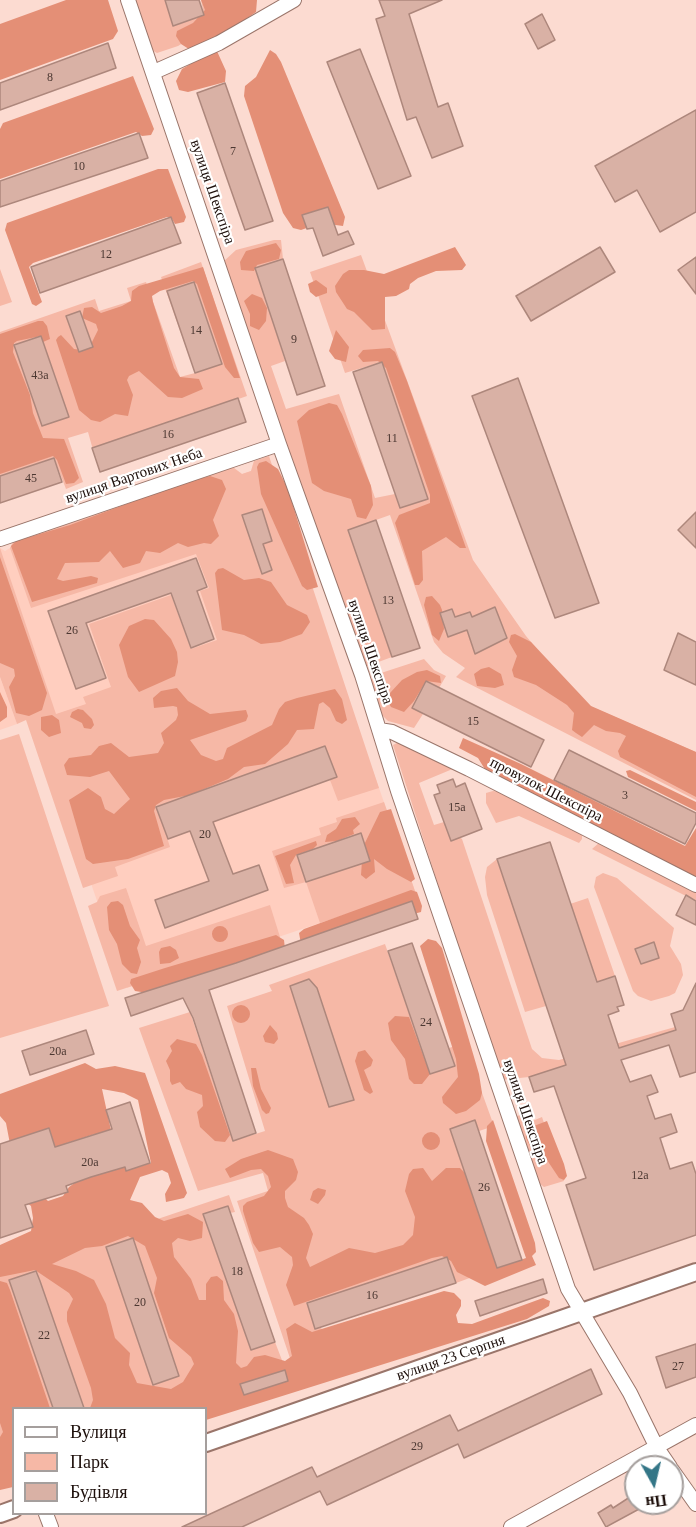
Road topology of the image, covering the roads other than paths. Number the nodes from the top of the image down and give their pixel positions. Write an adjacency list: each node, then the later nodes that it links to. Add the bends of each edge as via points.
1 (129, 0): 3 (street, вулиця Шекспіра)
2 (294, 0): 3 (street, via 219,44)
3 (153, 72): 4 (street, вулиця Шекспіра)
4 (279, 444): 5 (street, вулиця Вартових Неба); 6 (street, вулиця Шекспіра)
5 (0, 539)
6 (380, 730): 7 (street, провулок Шекспіра, via 459,764); 9 (street, вулиця Шекспіра, via 568,1289)
7 (696, 885)
8 (696, 1272): 9 (street, вулиця 23 Серпня)
9 (584, 1312): 11 (street, вулиця 23 Серпня); 12 (street, вулиця Шекспіра)
10 (696, 1425): 12 (street)
11 (207, 1443)
12 (657, 1448): 13 (street, вулиця Шекспіра); 16 (street)
13 (662, 1455)
14 (684, 1487): 15 (street, вулиця Шекспіра)
15 (696, 1504)
16 (511, 1527)

